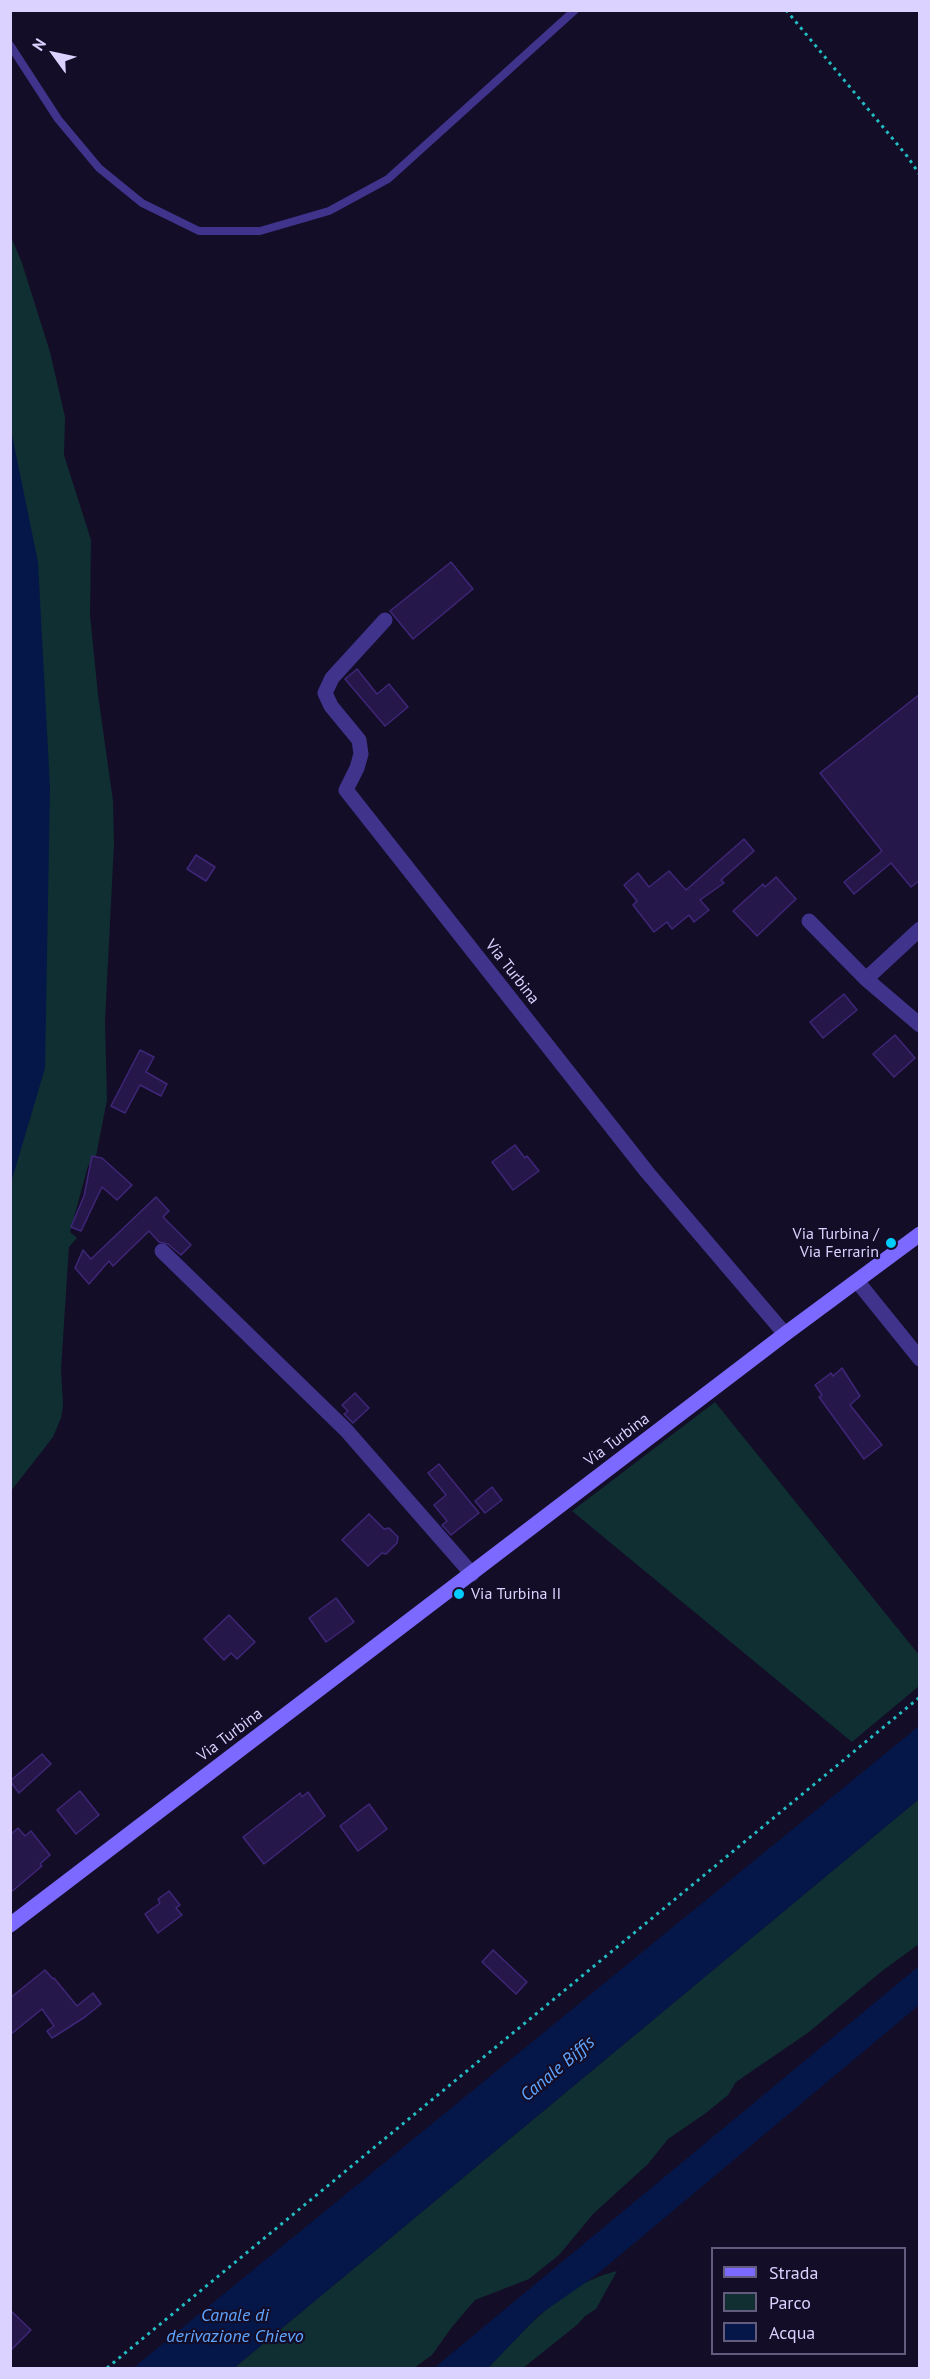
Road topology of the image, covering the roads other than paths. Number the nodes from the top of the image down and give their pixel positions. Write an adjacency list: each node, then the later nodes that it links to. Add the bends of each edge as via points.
1 (574, 10): 2 (lane, via 388,179 329,211 260,231 199,231 142,203 99,168 58,119)
2 (10, 45)
3 (385, 620): 11 (street, Via Turbina, via 332,678 326,693 331,706 359,741 361,754 346,790 647,1172)
4 (808, 921): 6 (street)
5 (920, 929): 6 (street)
6 (866, 979): 7 (street)
7 (920, 1025)
8 (920, 1234): 10 (street, Via Turbina)
9 (162, 1251): 13 (street, via 346,1430)
10 (856, 1281): 11 (street, Via Turbina); 12 (street)
11 (785, 1334): 13 (street, Via Turbina)
12 (920, 1359)
13 (472, 1574): 14 (street, Via Turbina)
14 (10, 1925)

